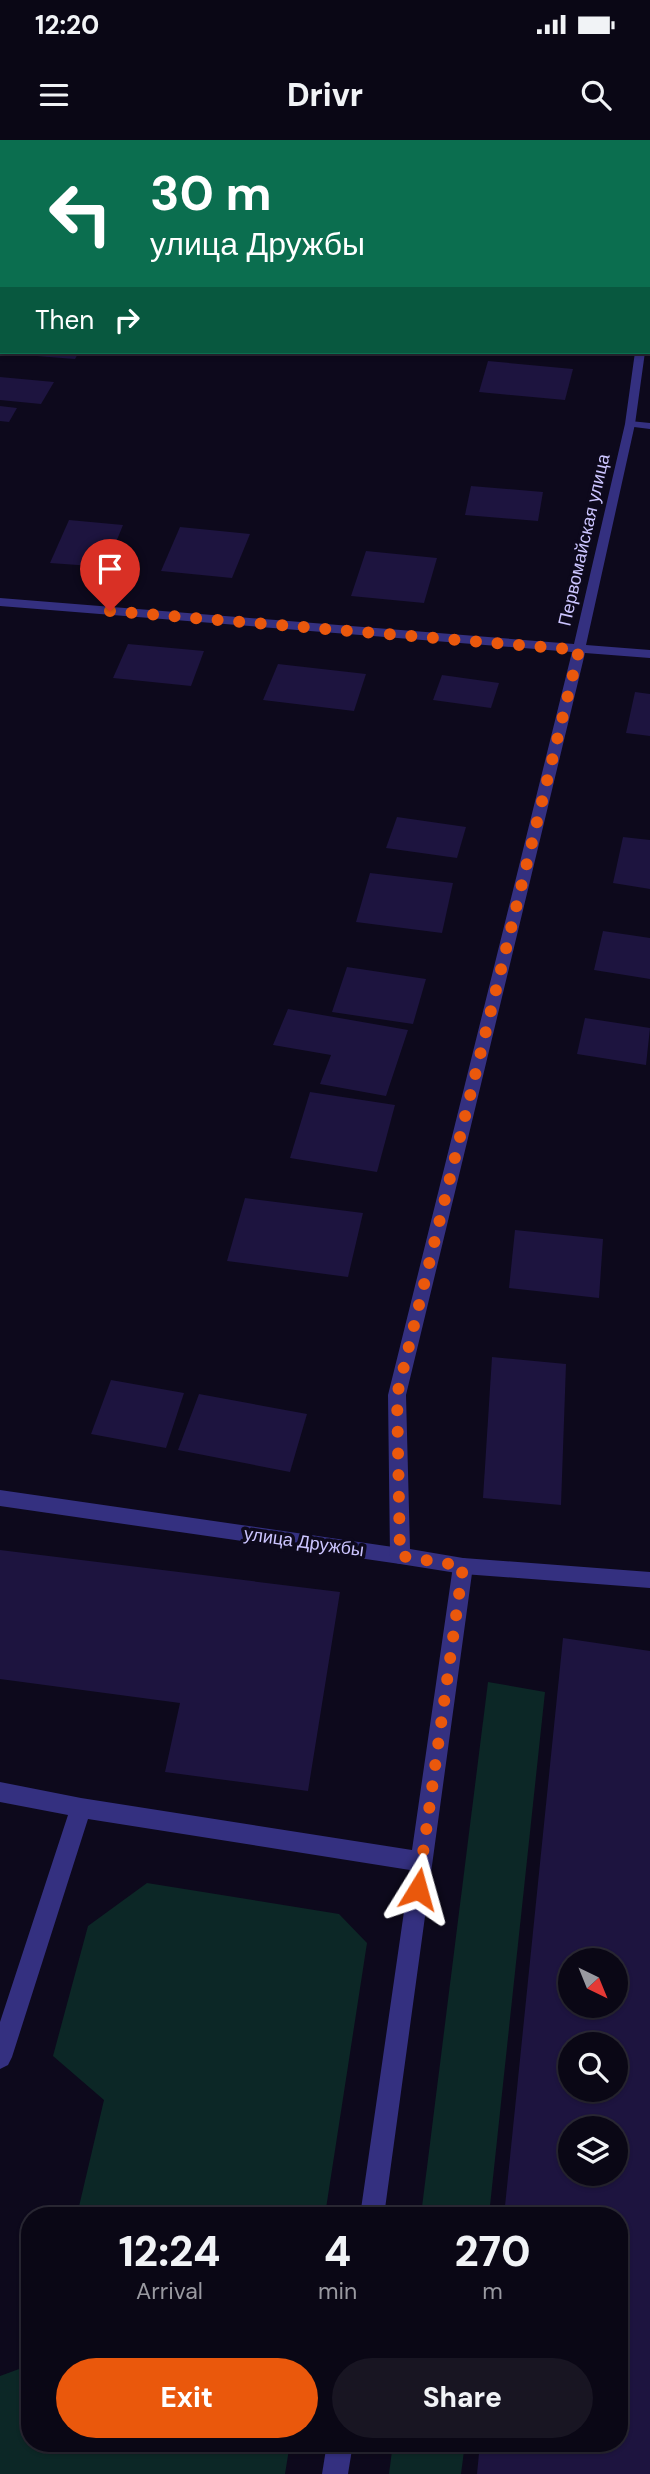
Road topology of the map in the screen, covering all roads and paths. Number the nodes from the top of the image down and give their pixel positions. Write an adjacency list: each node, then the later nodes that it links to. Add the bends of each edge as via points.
1 (640, 354): 2 (street, Первомайская улица)
2 (629, 424): 3 (street); 5 (street, Первомайская улица)
3 (650, 426)
4 (0, 602): 5 (street)
5 (579, 650): 6 (street); 8 (street, Первомайская улица, via 397,1395)
6 (650, 654)
7 (0, 1499): 8 (street, улица Дружбы)
8 (400, 1556): 9 (street, улица Дружбы)
9 (463, 1566): 10 (street, улица Дружбы); 13 (street)
10 (650, 1580)
11 (0, 1792): 12 (street)
12 (81, 1808): 13 (street); 14 (street)
13 (422, 1862): 15 (street)
14 (0, 2057)
15 (373, 2207)
16 (339, 2452): 17 (street)
17 (335, 2474)

